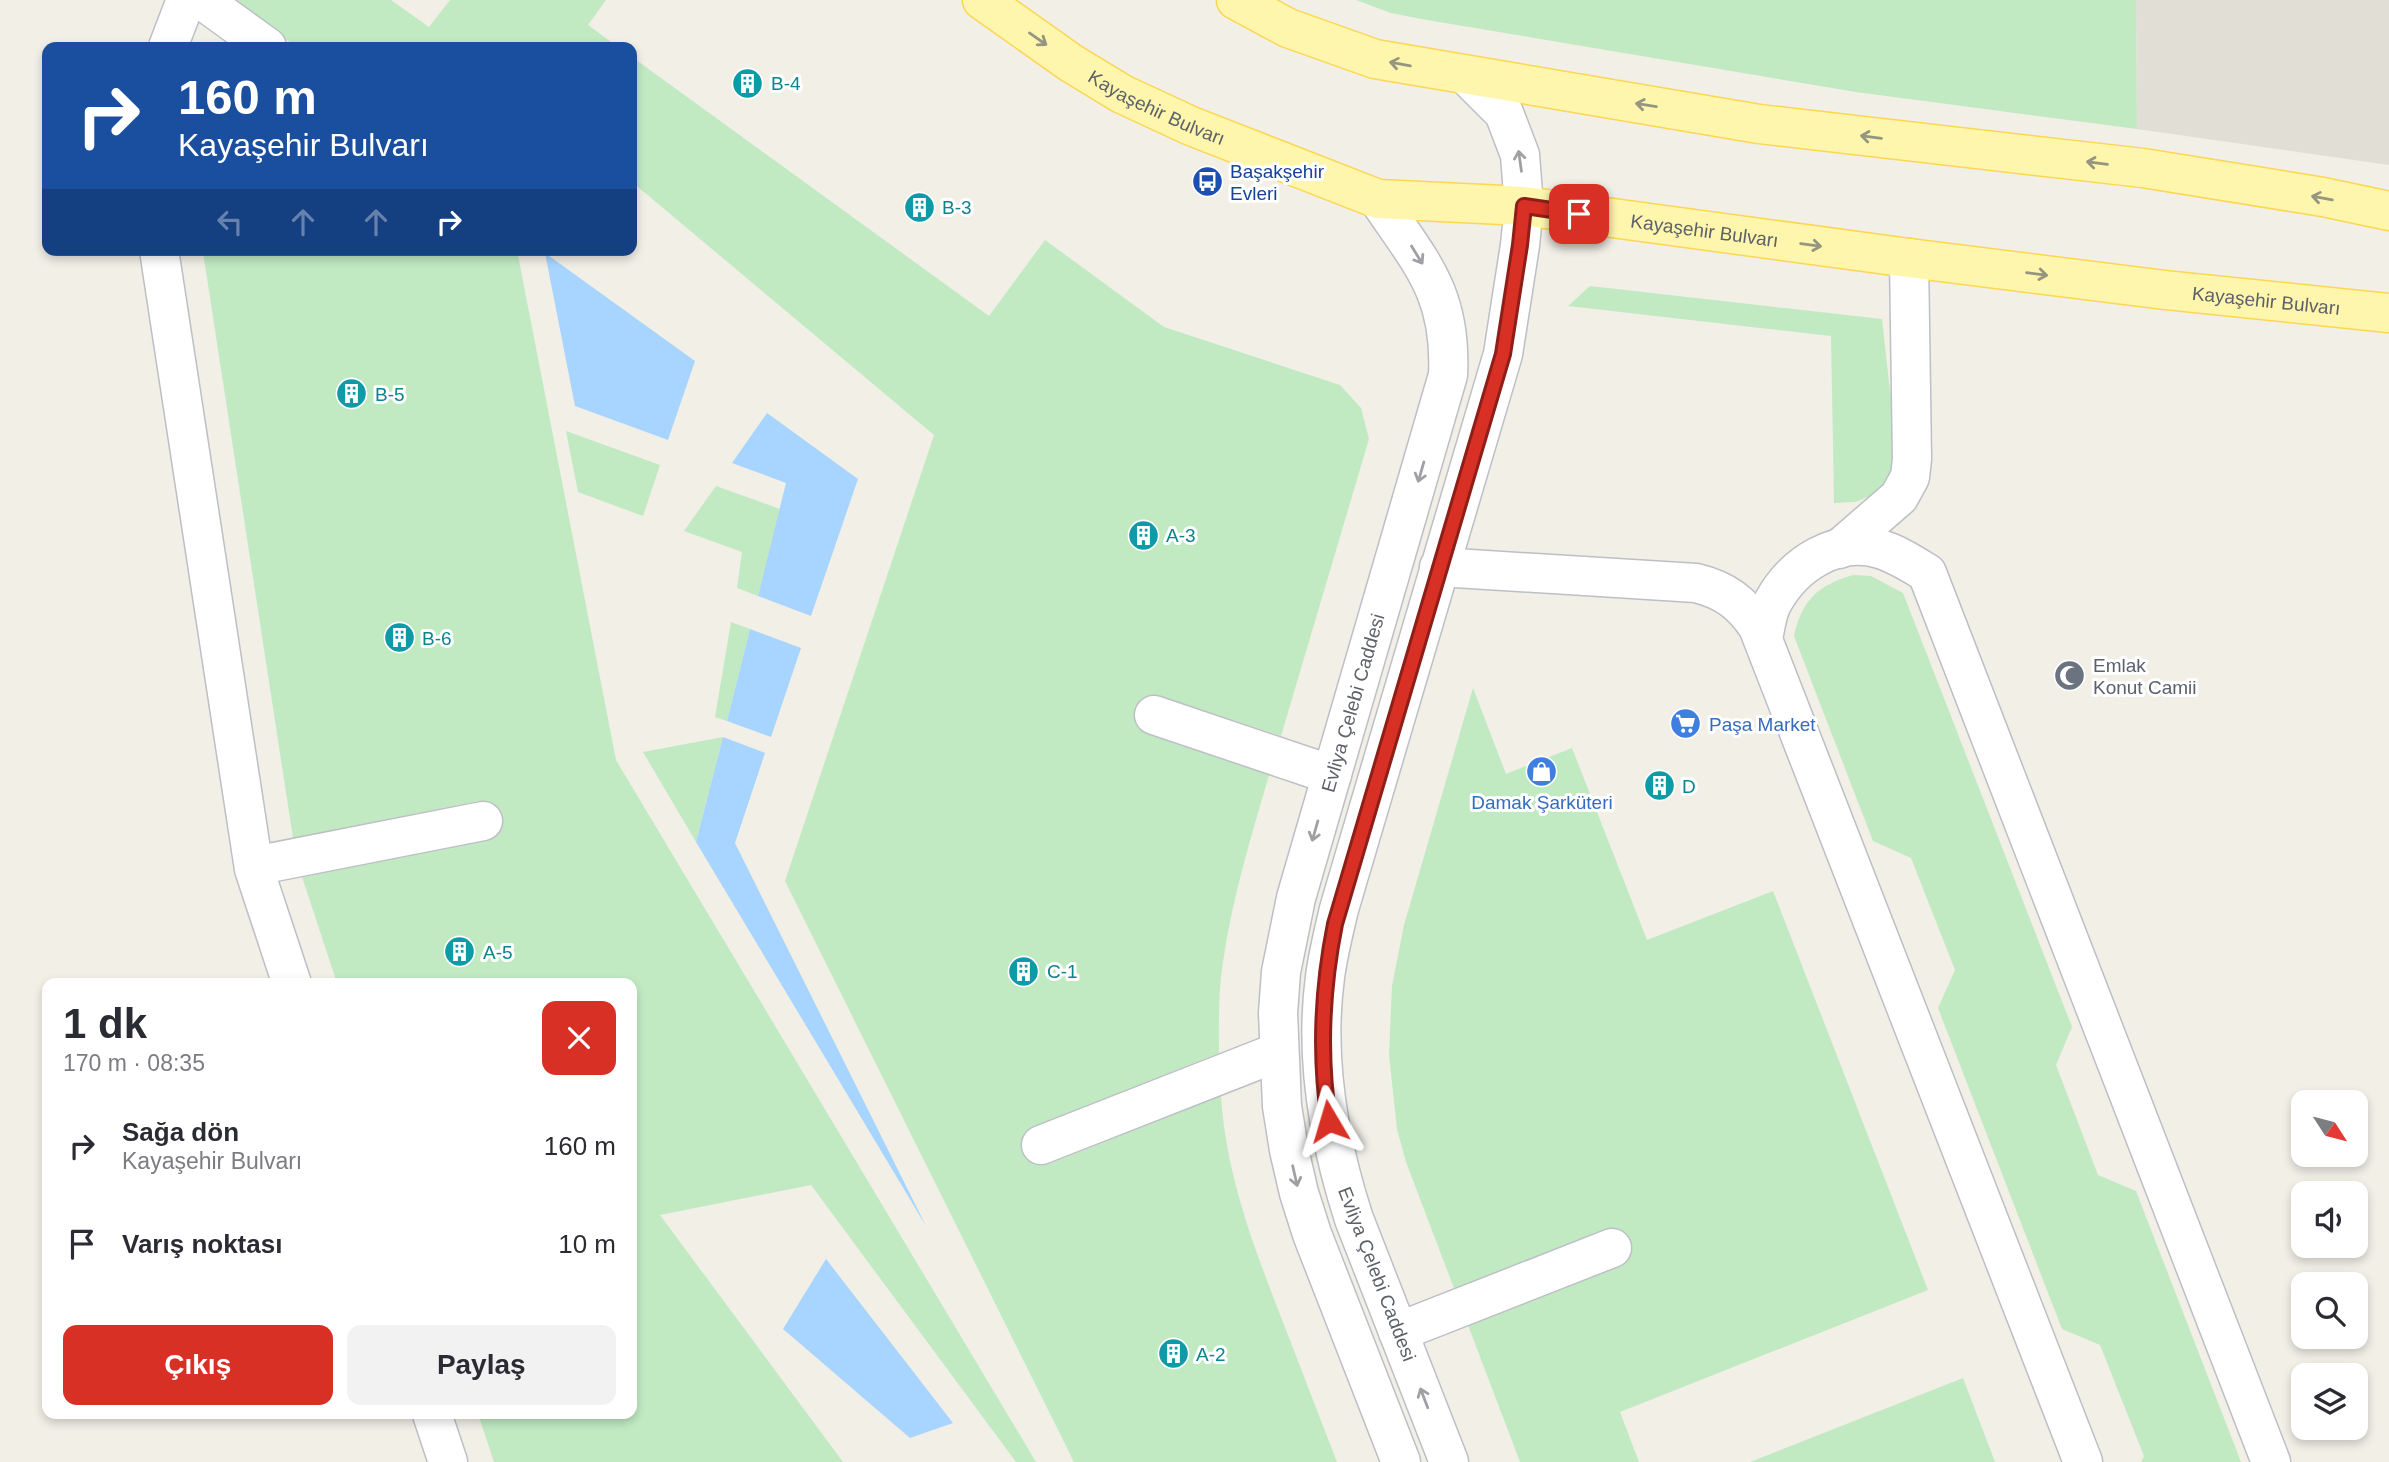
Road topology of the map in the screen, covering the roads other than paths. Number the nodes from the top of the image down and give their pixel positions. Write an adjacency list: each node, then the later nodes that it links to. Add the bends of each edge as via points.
1 (186, 0): 5 (street)
2 (202, 0): 6 (street)
3 (982, 0): 8 (main road, Kayaşehir Bulvarı, one-way to 8, via 1122,94)
4 (1236, 0): 7 (main road, one-way to 4, via 1375,59 1288,28)
5 (170, 42)
6 (260, 42)
7 (1467, 76): 9 (street, Evliya Çelebi Caddesi, one-way to 7, via 1520,155 1504,113); 10 (main road, one-way to 7, via 2143,168 1759,124)
8 (1378, 199): 9 (main road, Kayaşehir Bulvarı); 18 (street, Evliya Çelebi Caddesi, one-way to 18, via 1414,248 1438,292 1446,319 1448,375)
9 (1524, 206): 12 (main road, Kayaşehir Bulvarı, one-way to 12); 15 (street, Evliya Çelebi Caddesi, via 1503,354)
10 (2389, 211)
11 (160, 256): 20 (street)
12 (1909, 258): 13 (main road, Kayaşehir Bulvarı, one-way to 13); 14 (street, via 1910,477 1899,497)
13 (2389, 313)
14 (1839, 549): 16 (street, via 1803,565 1785,583 1771,605); 31 (street, via 1877,548 1927,573)
15 (1439, 567): 16 (street, via 1715,587 1748,611); 25 (street, Evliya Çelebi Caddesi, via 1339,909 1322,1015 1326,1101 1338,1168)
16 (1763, 638): 30 (street)
17 (1154, 715): 18 (street)
18 (1332, 775): 22 (street, Evliya Çelebi Caddesi, one-way to 22, via 1289,930 1278,1013)
19 (483, 821): 20 (street)
20 (254, 866): 21 (street)
21 (290, 978)
22 (1278, 1052): 23 (street); 28 (street, Evliya Çelebi Caddesi, one-way to 28, via 1282,1106 1299,1193)
23 (1041, 1145)
24 (1612, 1248): 25 (street)
25 (1398, 1332): 29 (street, Evliya Çelebi Caddesi, one-way to 25)
26 (434, 1419): 27 (street)
27 (448, 1462)
28 (1401, 1462)
29 (1449, 1462)
30 (2083, 1462)
31 (2271, 1462)

